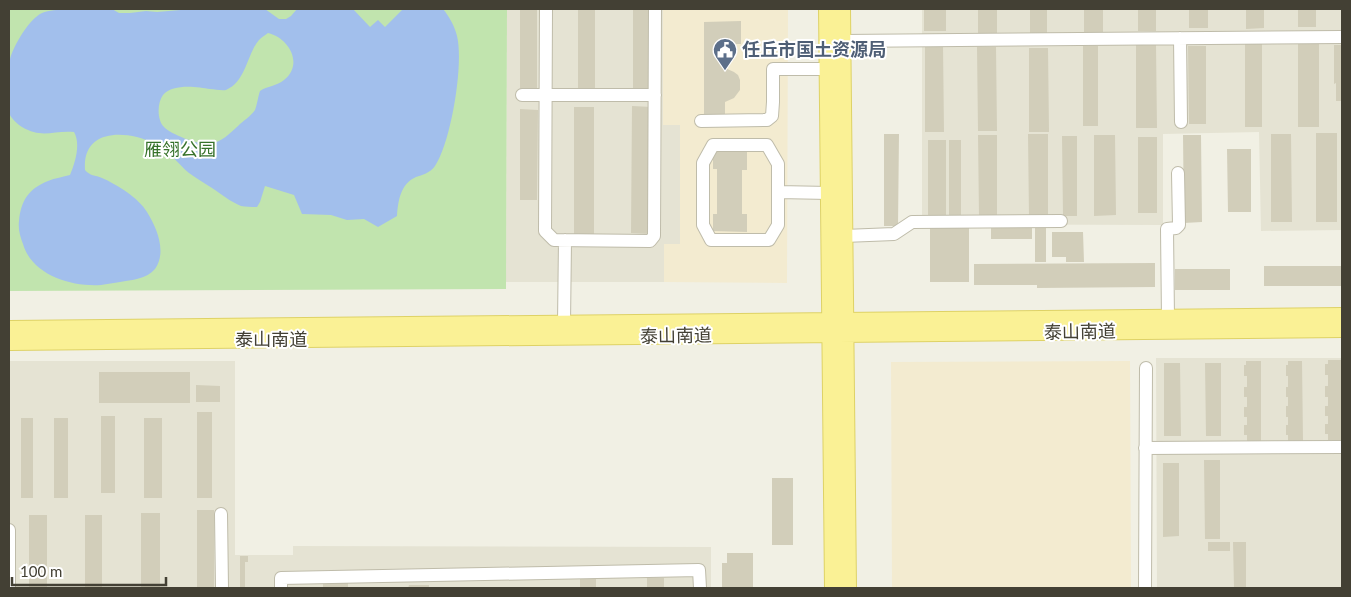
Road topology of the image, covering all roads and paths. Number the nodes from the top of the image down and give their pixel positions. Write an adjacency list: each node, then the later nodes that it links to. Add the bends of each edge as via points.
1 (546, 9): 10 (lane)
2 (655, 9): 11 (lane)
3 (827, 9): 8 (main road)
4 (842, 9): 7 (main road)
5 (1342, 37): 6 (lane)
6 (1180, 38): 7 (lane); 13 (lane)
7 (842, 41): 18 (main road)
8 (828, 69): 12 (lane, via 773,68 772,116 767,120); 16 (main road)
9 (522, 95): 10 (lane)
10 (545, 95): 11 (lane); 19 (lane, via 545,231 554,240)
11 (655, 95): 19 (lane, via 654,236 650,241)
12 (702, 121)
13 (1180, 122)
14 (1178, 173): 21 (lane, via 1179,225 1167,229)
15 (778, 192): 15 (lane, via 778,225 769,240 711,240 703,225 703,163 714,145 767,146 778,164); 16 (lane)
16 (829, 193): 23 (main road)
17 (1061, 221): 18 (lane, via 912,222 894,234)
18 (844, 236): 23 (main road)
19 (565, 240): 22 (lane)
20 (1342, 316): 21 (main road, 泰山南道)
21 (1168, 318): 23 (main road, 泰山南道)
22 (564, 324): 23 (main road, 泰山南道); 25 (main road, 泰山南道)
23 (838, 328): 24 (main road, 泰山南道); 25 (main road, 泰山南道); 35 (main road); 36 (main road)
24 (1342, 329)
25 (9, 340)
26 (1146, 368): 28 (lane)
27 (1342, 447): 28 (lane)
28 (1145, 448): 37 (lane)
29 (221, 514): 32 (lane)
30 (9, 530): 31 (lane)
31 (9, 588)
32 (222, 588)
33 (281, 588): 34 (lane, via 281,578 699,570)
34 (700, 588)
35 (832, 588)
36 (848, 588)
37 (1145, 588)

